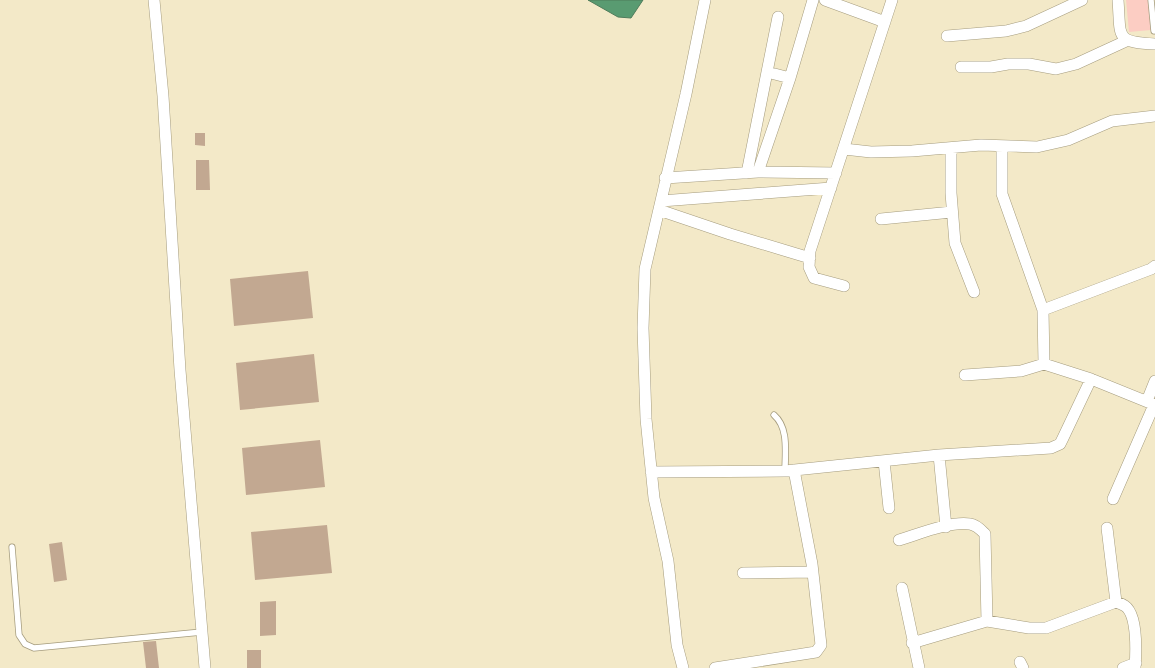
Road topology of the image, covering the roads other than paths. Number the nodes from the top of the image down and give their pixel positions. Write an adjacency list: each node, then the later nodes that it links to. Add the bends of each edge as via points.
1 (154, 0): 55 (street, via 163,96 180,370)
2 (705, 0): 24 (street, via 686,94)
3 (813, 0): 17 (street)
4 (825, 0): 10 (street)
5 (892, 0): 10 (street)
6 (1082, 0): 12 (street, via 1026,26 1006,31)
7 (1118, 0): 13 (street, via 1120,31)
8 (1151, 0): 11 (lane)
9 (778, 17): 16 (street)
10 (885, 22): 21 (street)
11 (1154, 31)
12 (947, 36)
13 (1126, 41): 14 (street); 15 (street, via 1076,64 1056,69 1029,64)
14 (1155, 44)
15 (961, 67)
16 (767, 72): 17 (street); 22 (street)
17 (790, 78): 22 (street)
18 (1155, 116): 19 (street, via 1112,121 1068,140 1037,147)
19 (1002, 146): 20 (street); 33 (street, via 1002,194)
20 (951, 148): 21 (street, via 871,152); 27 (street)
21 (844, 149): 23 (street)
22 (753, 172): 23 (street); 24 (street)
23 (836, 174): 25 (street)
24 (665, 178): 26 (street)
25 (831, 188): 26 (street); 29 (street, via 810,251)
26 (660, 205): 29 (street, via 730,234); 43 (street, via 645,269 643,328 646,420)
27 (952, 212): 28 (street); 32 (street, via 955,243)
28 (881, 219)
29 (810, 258): 31 (street, via 809,267 814,278)
30 (1155, 266): 33 (street)
31 (844, 286)
32 (974, 292)
33 (1043, 310): 34 (street)
34 (1044, 364): 35 (street, via 1022,371); 36 (street)
35 (965, 375)
36 (1091, 378): 38 (street); 40 (street, via 1060,444 1051,448)
37 (1155, 381): 38 (street)
38 (1152, 404): 44 (street)
39 (774, 415): 42 (lane, via 779,419 785,433)
40 (939, 455): 41 (street); 46 (street)
41 (884, 461): 42 (street); 45 (street)
42 (790, 470): 43 (street); 50 (street)
43 (651, 472): 59 (street, via 668,562 677,645)
44 (1113, 499)
45 (889, 508)
46 (946, 527): 48 (street); 54 (street, via 971,524 985,534)
47 (1107, 528): 53 (street)
48 (899, 540)
49 (12, 547): 55 (lane, via 19,635 25,644 34,648)
50 (813, 572): 51 (street); 60 (street, via 820,649 810,653)
51 (743, 573)
52 (902, 588): 56 (street)
53 (1116, 602): 54 (street, via 1046,628 1029,628); 57 (street, via 1126,607 1133,622)
54 (987, 621): 56 (street)
55 (202, 632): 58 (street)
56 (912, 642): 61 (street)
57 (1136, 665): 62 (street)
58 (205, 668)
59 (683, 668)
60 (715, 668)
61 (919, 668)
62 (1123, 668)

